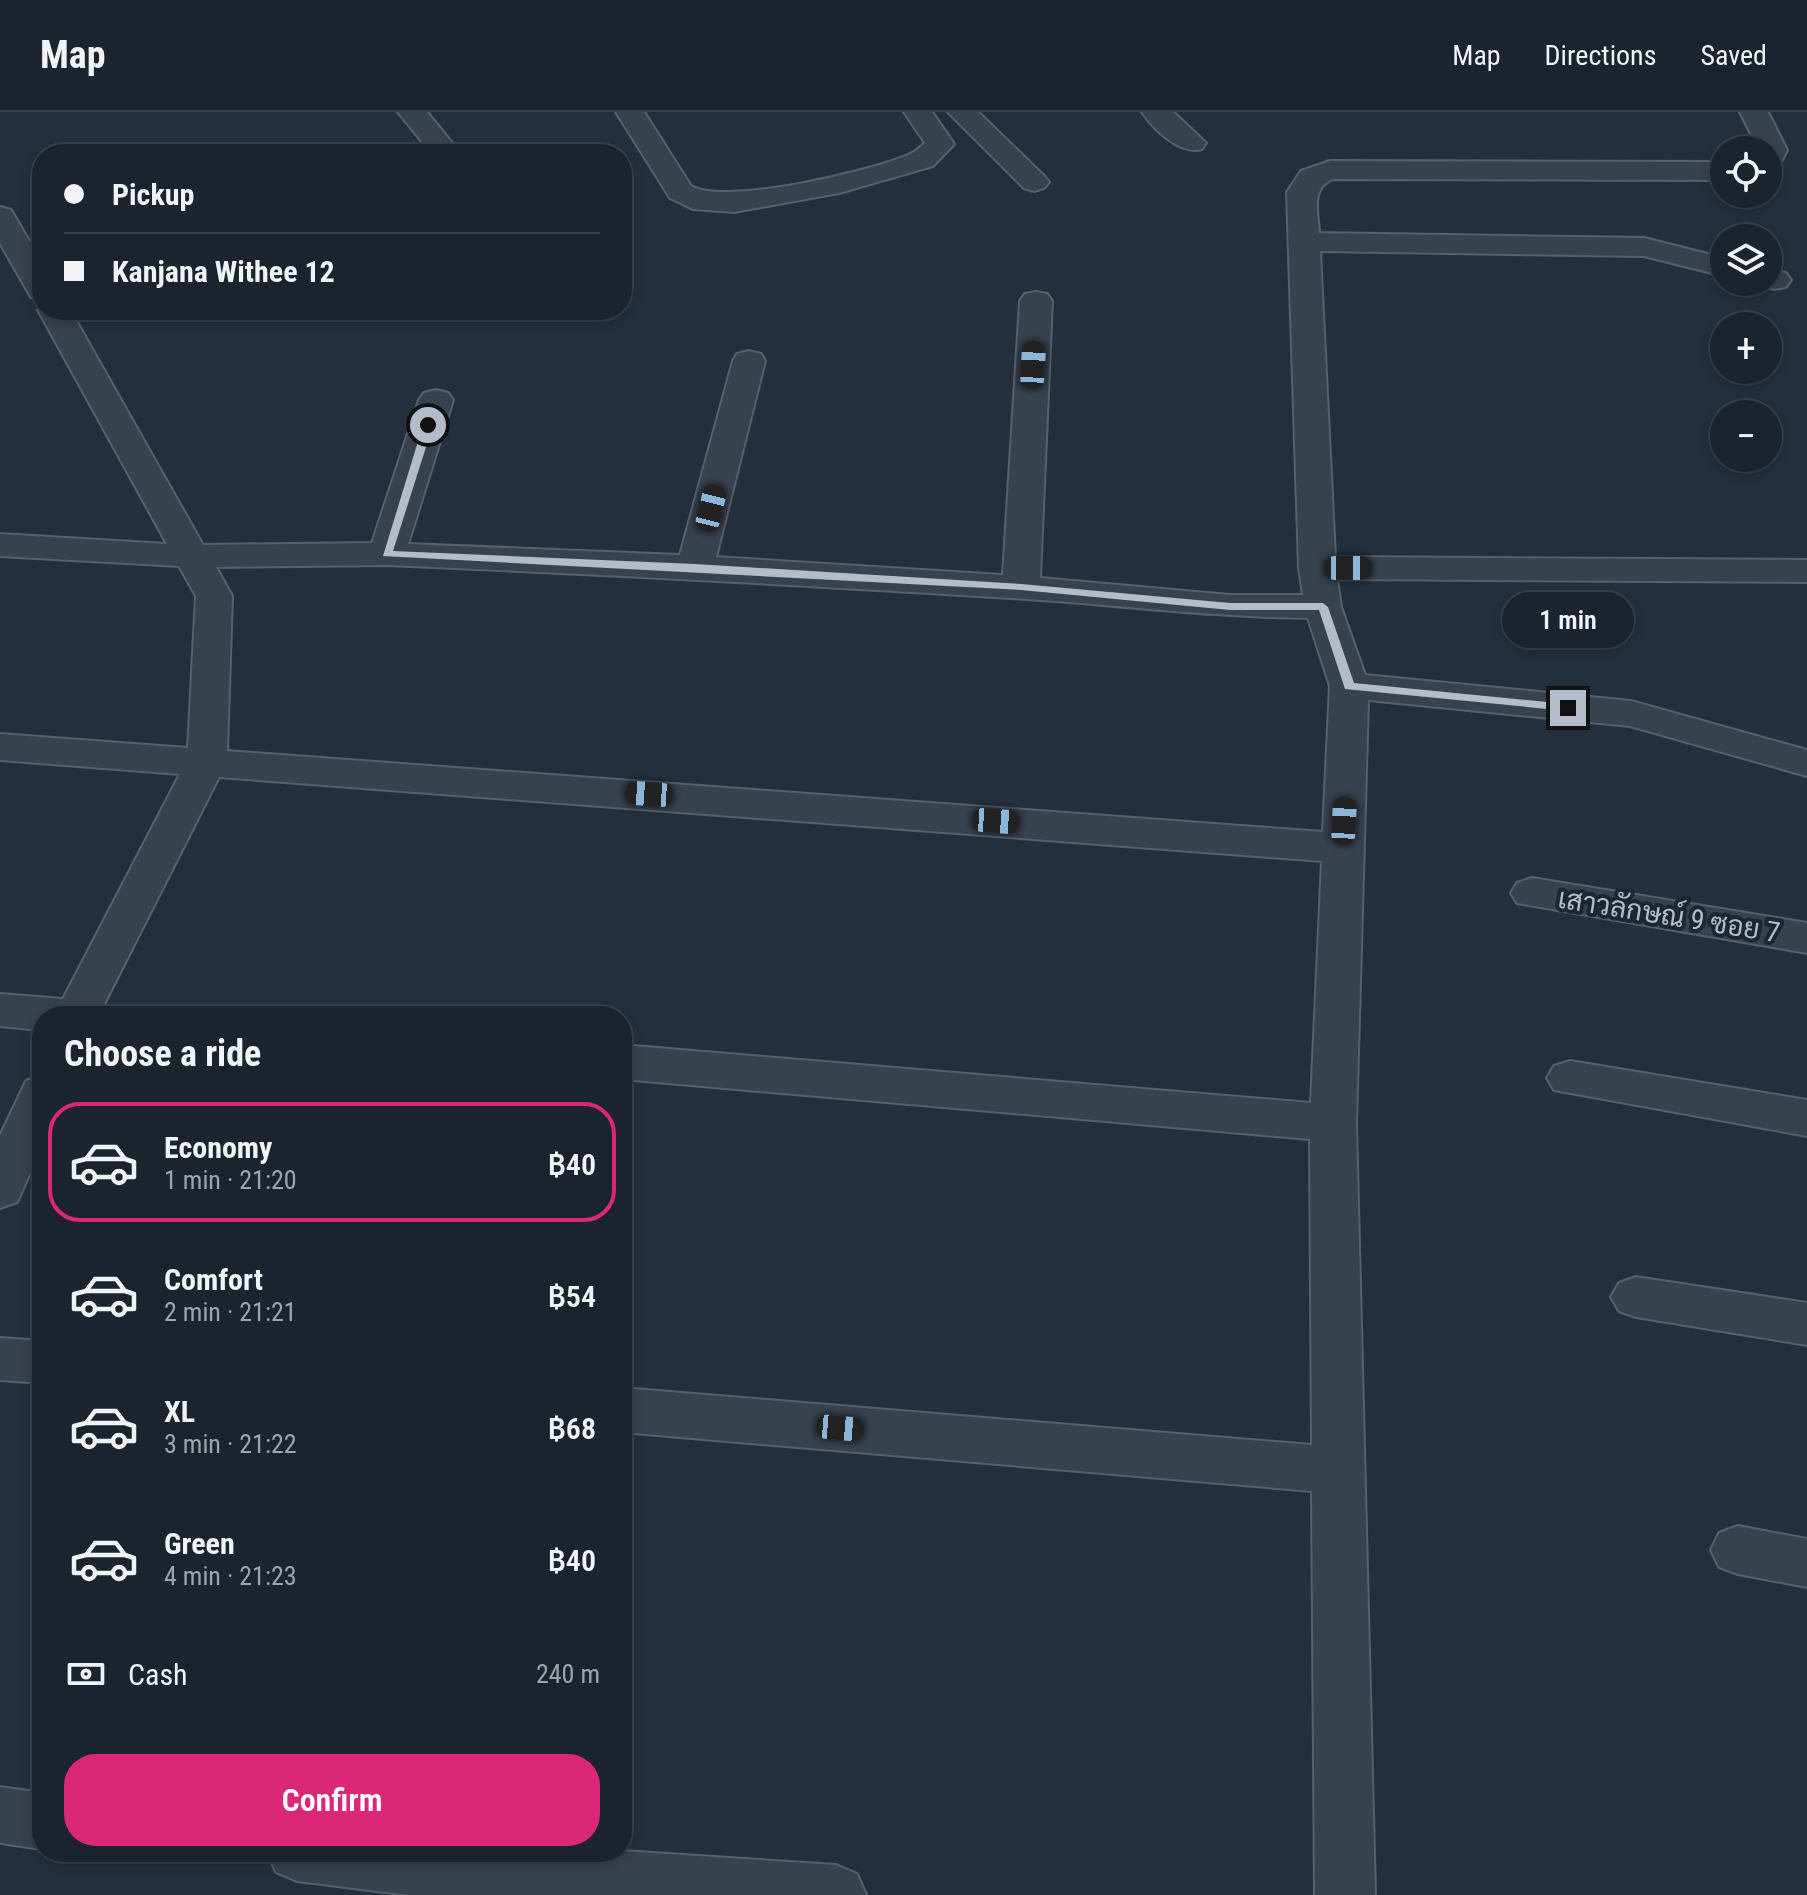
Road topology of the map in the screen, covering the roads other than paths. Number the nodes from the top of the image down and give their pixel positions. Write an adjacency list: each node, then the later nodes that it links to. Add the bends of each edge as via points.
1 (412, 112): 9 (street)
2 (630, 112): 3 (street, via 680,192 713,204 839,184 923,160 940,144)
3 (918, 112)
4 (962, 112): 11 (street)
5 (1156, 112): 8 (street)
6 (1754, 112): 7 (street)
7 (1766, 136)
8 (1192, 143)
9 (439, 144)
10 (1710, 171): 13 (street, via 1330,170 1311,177 1302,192)
11 (1034, 182)
12 (0, 216): 15 (street)
13 (1304, 242): 14 (street, via 1644,247); 26 (street)
14 (1710, 264)
15 (32, 272)
16 (1036, 301): 25 (street)
17 (60, 320): 22 (street)
18 (749, 361): 23 (street)
19 (436, 400): 21 (street)
20 (0, 545): 22 (street)
21 (387, 554): 22 (street); 23 (street)
22 (193, 556): 29 (street, via 214,596)
23 (695, 567): 25 (street)
24 (1807, 571): 26 (street)
25 (1021, 587): 26 (street, via 1230,606)
26 (1320, 587): 27 (street)
27 (1349, 686): 30 (street, via 1631,714); 31 (street)
28 (0, 747): 29 (street)
29 (207, 760): 31 (street); 34 (street)
30 (1807, 763)
31 (1343, 848): 41 (street)
32 (1532, 893): 33 (street, เสาวลักษณ์ 9 ซอย 7)
33 (1807, 938)
34 (80, 1006)
35 (0, 1010): 36 (street)
36 (32, 1013)
37 (632, 1063): 41 (street)
38 (1570, 1078): 40 (street)
39 (32, 1116): 42 (street)
40 (1807, 1118)
41 (1333, 1123): 48 (street)
42 (0, 1189)
43 (1636, 1297): 44 (street)
44 (1807, 1324)
45 (0, 1359): 46 (street)
46 (32, 1361)
47 (632, 1411): 48 (street)
48 (1338, 1470): 56 (street)
49 (1738, 1550): 50 (street)
50 (1807, 1563)
51 (0, 1815): 52 (street)
52 (32, 1820)
53 (338, 1862): 54 (street)
54 (417, 1881): 55 (street)
55 (836, 1895)
56 (1345, 1895)

